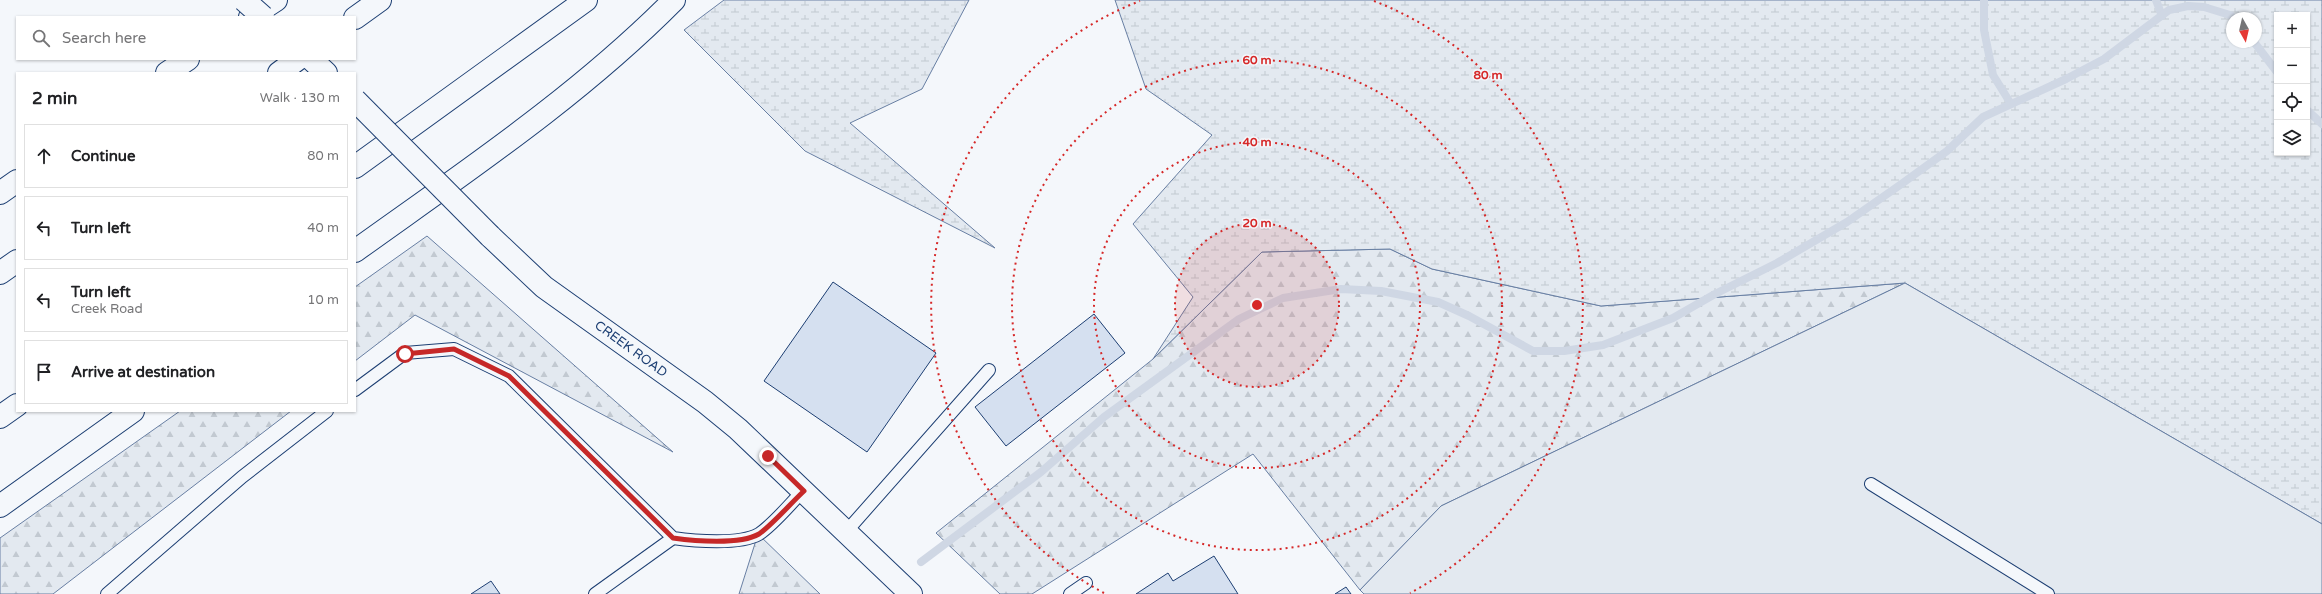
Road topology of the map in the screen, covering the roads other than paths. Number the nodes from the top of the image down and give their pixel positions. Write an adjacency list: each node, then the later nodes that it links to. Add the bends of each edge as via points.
1 (244, 0): 7 (main road, bridge)
2 (276, 0): 6 (main road)
3 (380, 0): 8 (main road)
4 (586, 0): 16 (main road)
5 (674, 0): 19 (main road, via 644,31 589,79)
6 (252, 16)
7 (262, 16)
8 (356, 17)
9 (186, 60): 12 (main road)
10 (297, 60): 13 (main road)
11 (311, 60): 14 (main road)
12 (168, 72)
13 (280, 72)
14 (325, 72)
15 (356, 101): 29 (main road, CREEK ROAD, bridge, via 544,287 705,402)
16 (356, 166)
17 (16, 182): 18 (main road)
18 (0, 194)
19 (356, 250)
20 (16, 262): 21 (main road)
21 (0, 274)
22 (989, 370): 31 (lane)
23 (356, 389): 32 (lane, via 405,354 454,349 509,376)
24 (16, 406): 27 (main road)
25 (131, 412): 30 (main road)
26 (326, 412): 34 (lane, via 242,477)
27 (0, 417)
28 (1871, 484): 38 (lane)
29 (804, 491): 31 (main road, CREEK ROAD); 32 (lane, via 758,534 729,541 698,542)
30 (0, 506)
31 (845, 532): 36 (main road, CREEK ROAD)
32 (673, 538): 35 (lane)
33 (1086, 583): 37 (lane)
34 (107, 594)
35 (595, 594)
36 (910, 594)
37 (1070, 594)
38 (2048, 594)

